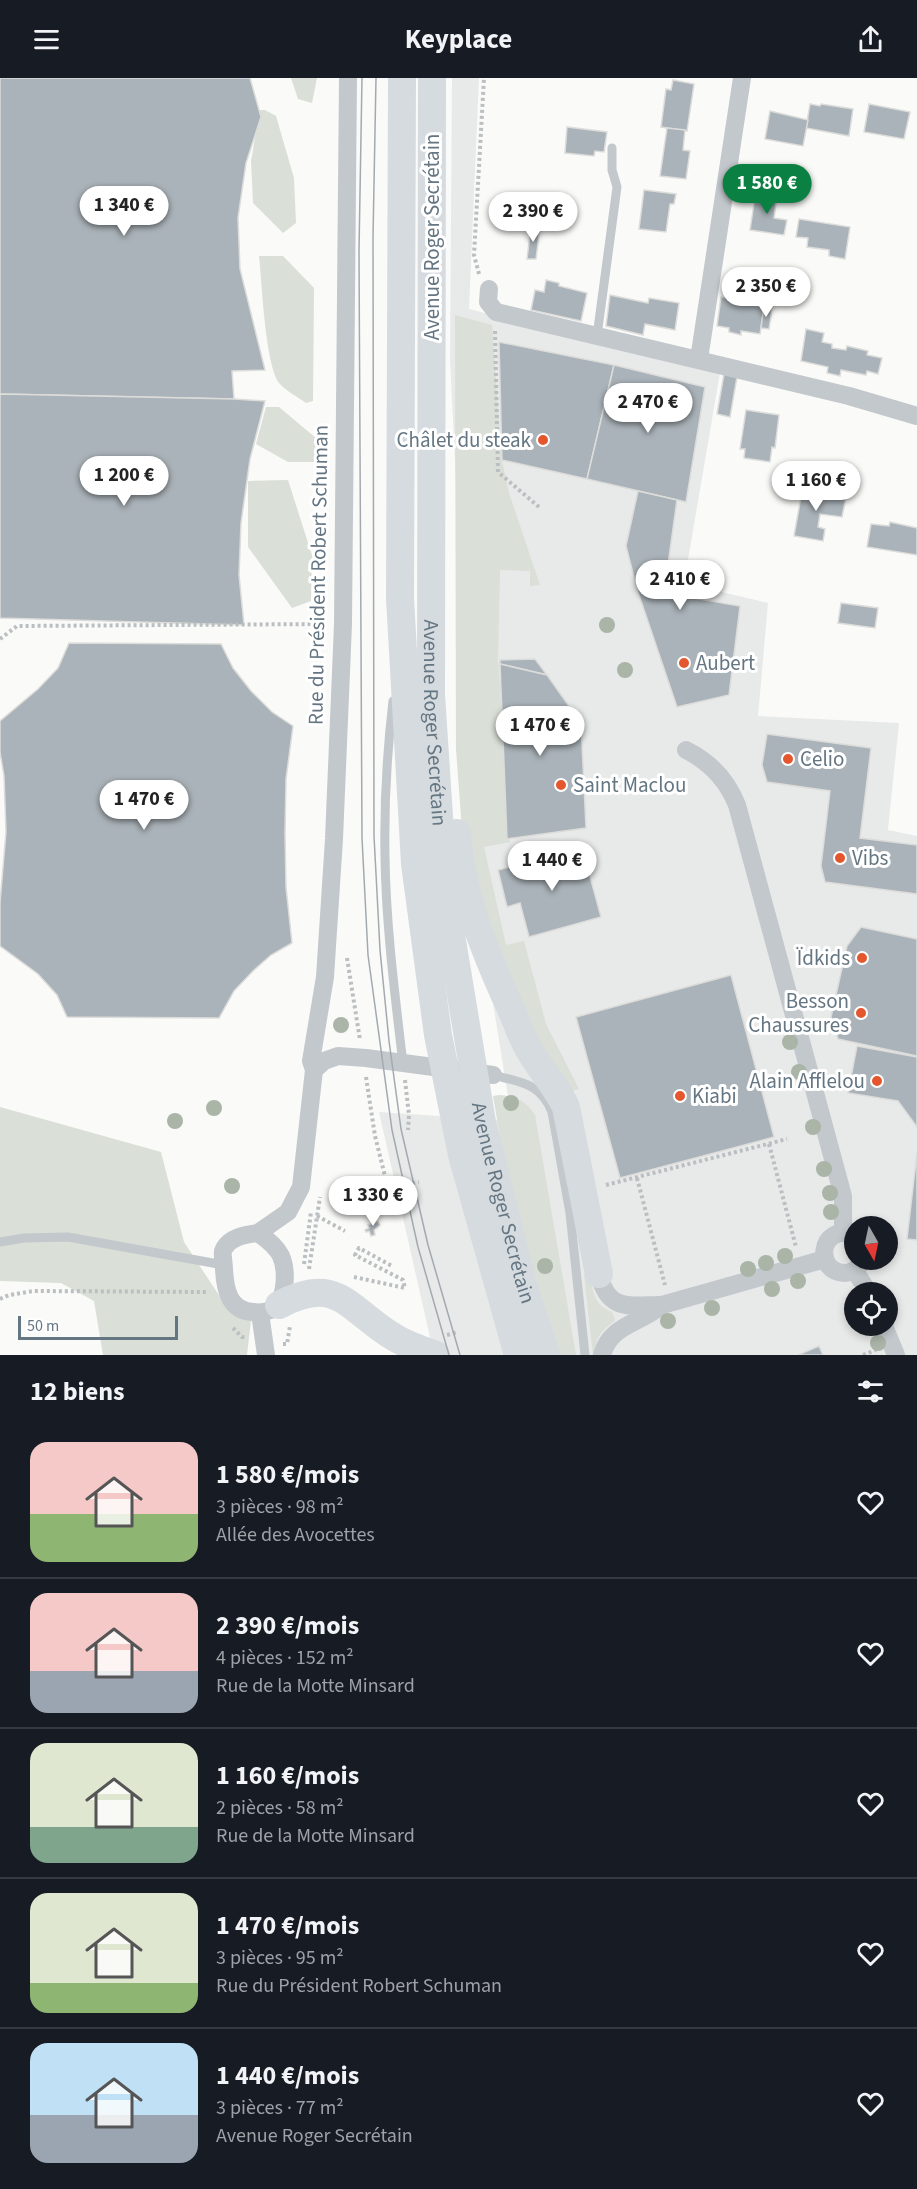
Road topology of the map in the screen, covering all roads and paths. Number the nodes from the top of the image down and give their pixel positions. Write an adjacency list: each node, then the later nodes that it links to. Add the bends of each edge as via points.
1 (348, 78): 14 (street, Rue du Président Robert Schuman)
2 (402, 78): 15 (main road, Avenue Roger Secrétain)
3 (432, 78): 9 (main road, Avenue Roger Secrétain)
4 (484, 78): 7 (path, via 474,255 480,279)
5 (742, 78): 11 (street)
6 (612, 148): 10 (lane, via 617,187)
7 (489, 289): 8 (street, via 488,302)
8 (496, 312): 10 (street); 13 (path, via 498,472)
9 (432, 318): 24 (main road, Avenue Roger Secrétain, via 431,695 444,892 468,1039); 43 (main road, via 440,586 458,847 487,958 531,1052 566,1107)
10 (597, 336): 11 (street)
11 (699, 359): 12 (street)
12 (917, 416)
13 (539, 507)
14 (343, 624): 16 (path, via 17,626); 22 (street, Rue du Président Robert Schuman, via 327,954 311,1061)
15 (402, 627): 20 (lane, via 388,746 385,857 389,941); 24 (main road, Avenue Roger Secrétain, via 415,864 438,1035)
16 (0, 639)
17 (686, 750): 34 (street, via 702,758 723,779 737,805)
18 (346, 955): 19 (path)
19 (361, 1046)
20 (403, 1064): 22 (street, via 338,1056); 23 (street); 25 (path)
21 (364, 1069): 29 (path, via 388,1188)
22 (314, 1070): 36 (street, Rue du Président Robert Schuman, via 301,1187 288,1212)
23 (493, 1075): 43 (lane, via 526,1083 548,1101 570,1213)
24 (469, 1122): 57 (main road, Avenue Roger Secrétain, via 462,1155); 58 (main road, Avenue Roger Secrétain)
25 (408, 1130)
26 (787, 1139): 27 (path)
27 (769, 1144): 28 (path); 39 (path)
28 (637, 1178): 30 (path); 48 (path)
29 (419, 1182)
30 (606, 1185)
31 (320, 1194): 33 (path)
32 (312, 1200): 47 (path, via 303,1266)
33 (317, 1216): 35 (path); 47 (path)
34 (846, 1216)
35 (345, 1231)
36 (258, 1233): 41 (street, via 230,1241 223,1251); 52 (street, via 282,1257 285,1289)
37 (844, 1235): 40 (street, via 828,1241)
38 (0, 1242): 41 (lane, via 68,1237)
39 (799, 1257)
40 (825, 1259): 45 (street, via 837,1272); 51 (street)
41 (224, 1265): 52 (street, via 229,1299 237,1308 248,1312)
42 (392, 1266): 46 (path, via 359,1248 355,1255 403,1280 405,1288)
43 (587, 1269): 51 (street, via 610,1298 621,1305); 59 (lane)
44 (320, 1270): 47 (path)
45 (853, 1270)
46 (352, 1277)
47 (307, 1281): 52 (main road); 55 (path, via 301,1313 289,1327 286,1344); 56 (main road, via 349,1303 411,1347)
48 (666, 1286)
49 (208, 1292): 50 (path, via 34,1291)
50 (0, 1299)
51 (662, 1305): 60 (street, via 617,1330)
52 (270, 1309): 55 (street)
53 (283, 1333): 55 (path)
54 (888, 1336): 61 (street)
55 (274, 1350)
56 (436, 1355)
57 (518, 1355)
58 (546, 1355)
59 (585, 1355)
60 (602, 1355)
61 (896, 1355)

